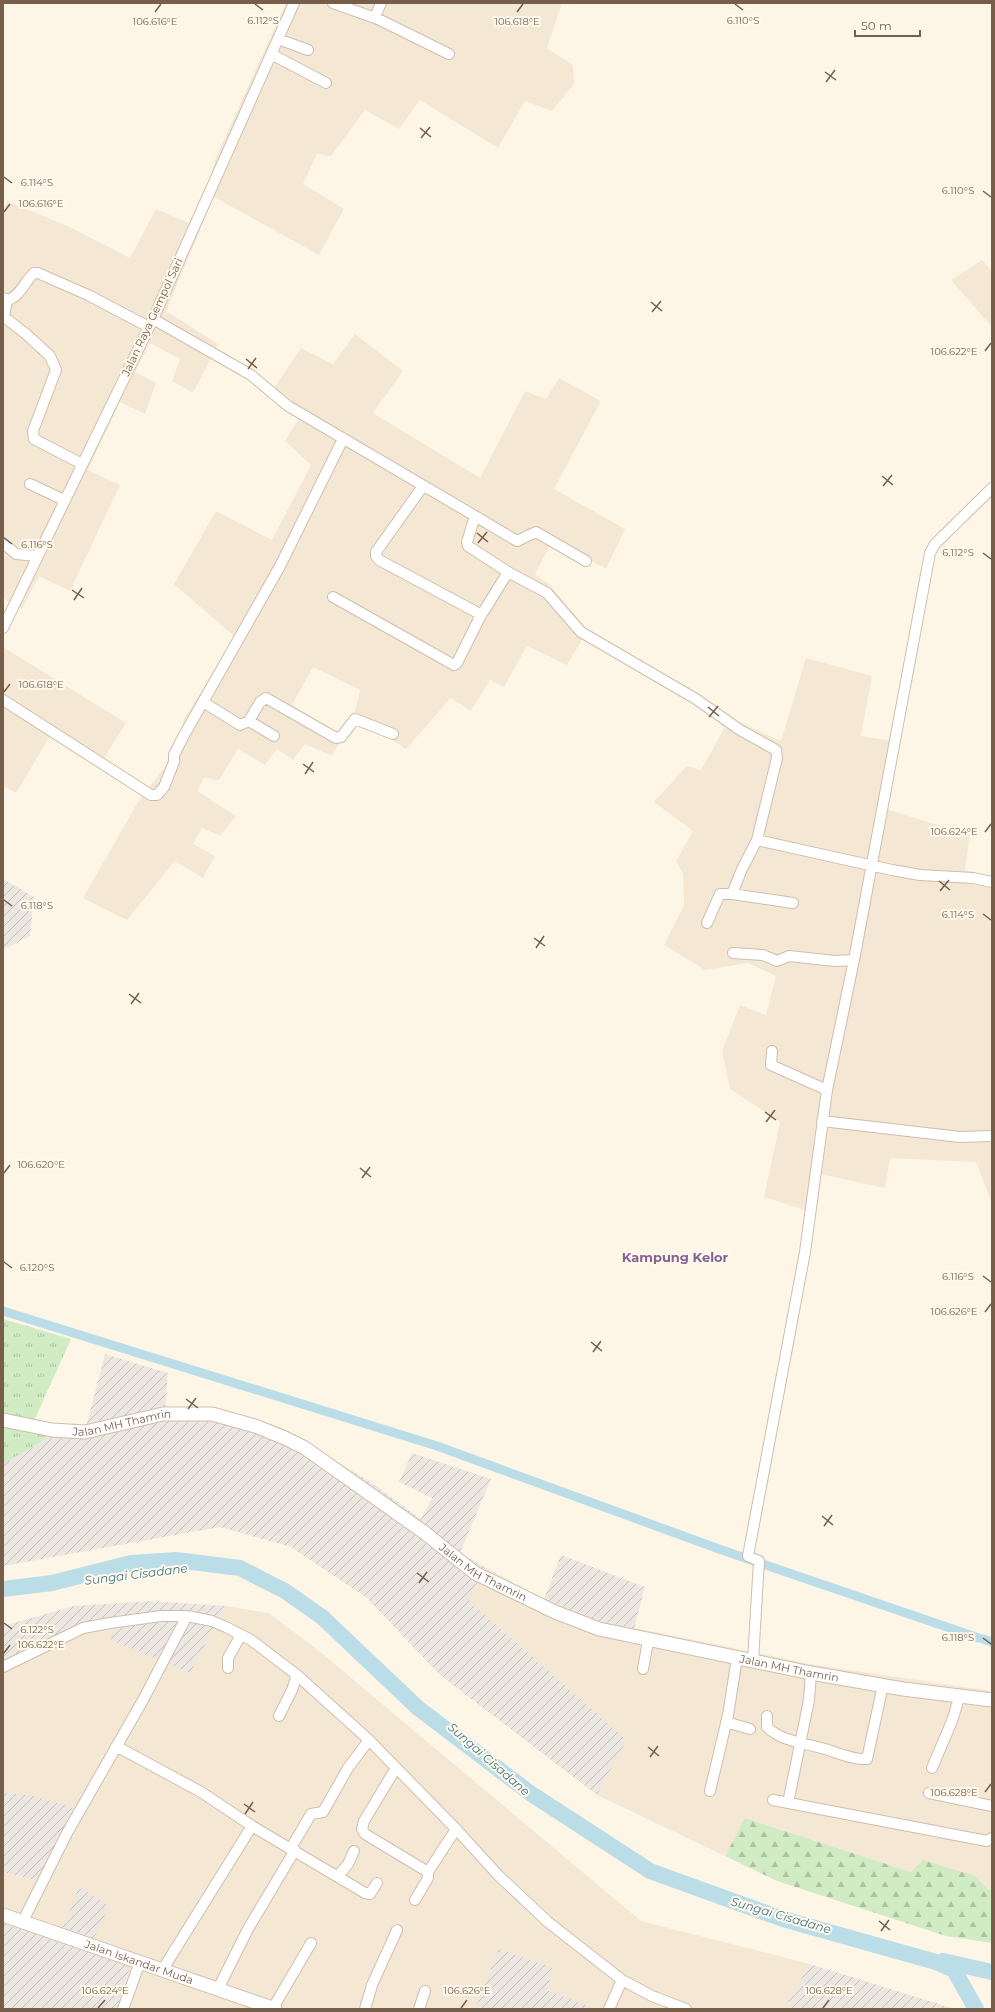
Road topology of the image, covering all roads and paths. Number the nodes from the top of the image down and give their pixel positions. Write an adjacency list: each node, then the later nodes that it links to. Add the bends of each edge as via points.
1 (294, 3): 5 (street, Jalan Raya Gempol Sari)
2 (333, 3): 4 (street)
3 (381, 3): 4 (street)
4 (375, 17): 8 (street)
5 (278, 39): 6 (street); 7 (street, Jalan Raya Gempol Sari)
6 (308, 50)
7 (272, 54): 9 (street); 11 (street, Jalan Raya Gempol Sari)
8 (449, 54)
9 (326, 83)
10 (5, 299): 11 (street, via 14,298 30,277 38,273); 13 (street, via 4,317 50,356 56,370 33,431 34,439)
11 (151, 323): 12 (street, via 251,375 288,406); 13 (street, Jalan Raya Gempol Sari)
12 (343, 439): 15 (street); 27 (street, via 280,566)
13 (82, 464): 17 (street, Jalan Raya Gempol Sari)
14 (30, 484): 17 (street)
15 (423, 486): 18 (street); 24 (street, via 376,552 376,556 378,560)
16 (992, 488): 32 (street, via 935,544 930,553)
17 (64, 500): 20 (street, Jalan Raya Gempol Sari)
18 (475, 516): 21 (street, via 517,541 536,532); 22 (street, via 468,546)
19 (3, 543): 20 (street, via 16,554)
20 (37, 556): 25 (street, Jalan Raya Gempol Sari)
21 (586, 561)
22 (508, 572): 24 (street); 31 (street, via 547,593 581,632 696,699 740,730 774,748 778,753)
23 (333, 597): 24 (street, via 454,665)
24 (482, 613)
25 (3, 628)
26 (3, 700): 27 (street, via 102,765 155,796 164,787 177,749)
27 (203, 702): 28 (street, via 240,725)
28 (249, 721): 29 (street, via 260,702 266,698 336,738 341,737 355,719); 30 (street)
29 (393, 734)
30 (274, 736)
31 (757, 840): 32 (street); 34 (street)
32 (871, 864): 33 (street, via 920,875 973,878); 38 (street)
33 (992, 882)
34 (732, 894): 35 (street); 36 (street, via 719,895)
35 (792, 903)
36 (707, 923)
37 (733, 954): 38 (street, via 763,955 777,961 789,956 835,961)
38 (854, 960): 40 (street)
39 (772, 1051): 40 (street, via 770,1065)
40 (827, 1090): 41 (street)
41 (822, 1121): 42 (street, via 960,1137); 48 (street, via 805,1252 748,1556 759,1561)
42 (992, 1136)
43 (3, 1420): 46 (street, Jalan MH Thamrin, via 72,1432 85,1432 162,1414 212,1414 245,1422 305,1448 424,1533 475,1573 554,1612 599,1630)
44 (187, 1616): 45 (street, via 212,1621); 49 (street, via 161,1616 83,1628); 63 (street)
45 (241, 1635): 50 (street, via 228,1658); 53 (street)
46 (648, 1641): 47 (street, Jalan MH Thamrin); 51 (street)
47 (737, 1658): 48 (street, Jalan MH Thamrin); 59 (street)
48 (753, 1660): 52 (street, Jalan MH Thamrin)
49 (3, 1667)
50 (228, 1668)
51 (643, 1669)
52 (811, 1673): 54 (street, Jalan MH Thamrin); 62 (street)
53 (297, 1675): 57 (street); 61 (street)
54 (883, 1685): 55 (street, Jalan MH Thamrin); 62 (street, via 867,1759)
55 (960, 1695): 56 (street, Jalan MH Thamrin); 65 (street)
56 (992, 1700)
57 (279, 1716)
58 (767, 1716): 62 (street, via 767,1727 771,1731)
59 (726, 1722): 60 (street); 66 (street)
60 (750, 1729)
61 (369, 1740): 64 (street); 74 (street, via 348,1768 323,1812 311,1814)
62 (801, 1744): 69 (street)
63 (116, 1746): 71 (street, via 201,1792); 81 (street, via 67,1833)
64 (396, 1768): 72 (street); 76 (street, via 364,1821 362,1829 365,1834)
65 (932, 1768)
66 (710, 1791)
67 (929, 1793): 70 (street)
68 (773, 1800): 69 (street)
69 (788, 1803): 73 (street, via 987,1841)
70 (992, 1806)
71 (252, 1826): 74 (street); 85 (street)
72 (456, 1829): 76 (street); 86 (street, via 529,1904 588,1955)
73 (992, 1838)
74 (293, 1849): 77 (street); 87 (street)
75 (354, 1851): 77 (street)
76 (428, 1872): 79 (street, via 428,1878)
77 (338, 1876): 78 (street, via 368,1895)
78 (377, 1883)
79 (415, 1900)
80 (3, 1915): 81 (street, Jalan Iskandar Muda)
81 (23, 1921): 84 (street, Jalan Iskandar Muda)
82 (397, 1930): 91 (street, via 372,1984)
83 (311, 1943): 90 (street)
84 (140, 1962): 85 (street, Jalan Iskandar Muda); 89 (street)
85 (163, 1969): 87 (street, Jalan Iskandar Muda)
86 (622, 1980): 93 (street); 94 (street, via 652,1996)
87 (218, 1989): 90 (street, Jalan Iskandar Muda)
88 (425, 1992): 92 (street)
89 (123, 2009)
90 (274, 2009)
91 (365, 2009)
92 (419, 2009)
93 (608, 2009)
94 (686, 2009)

